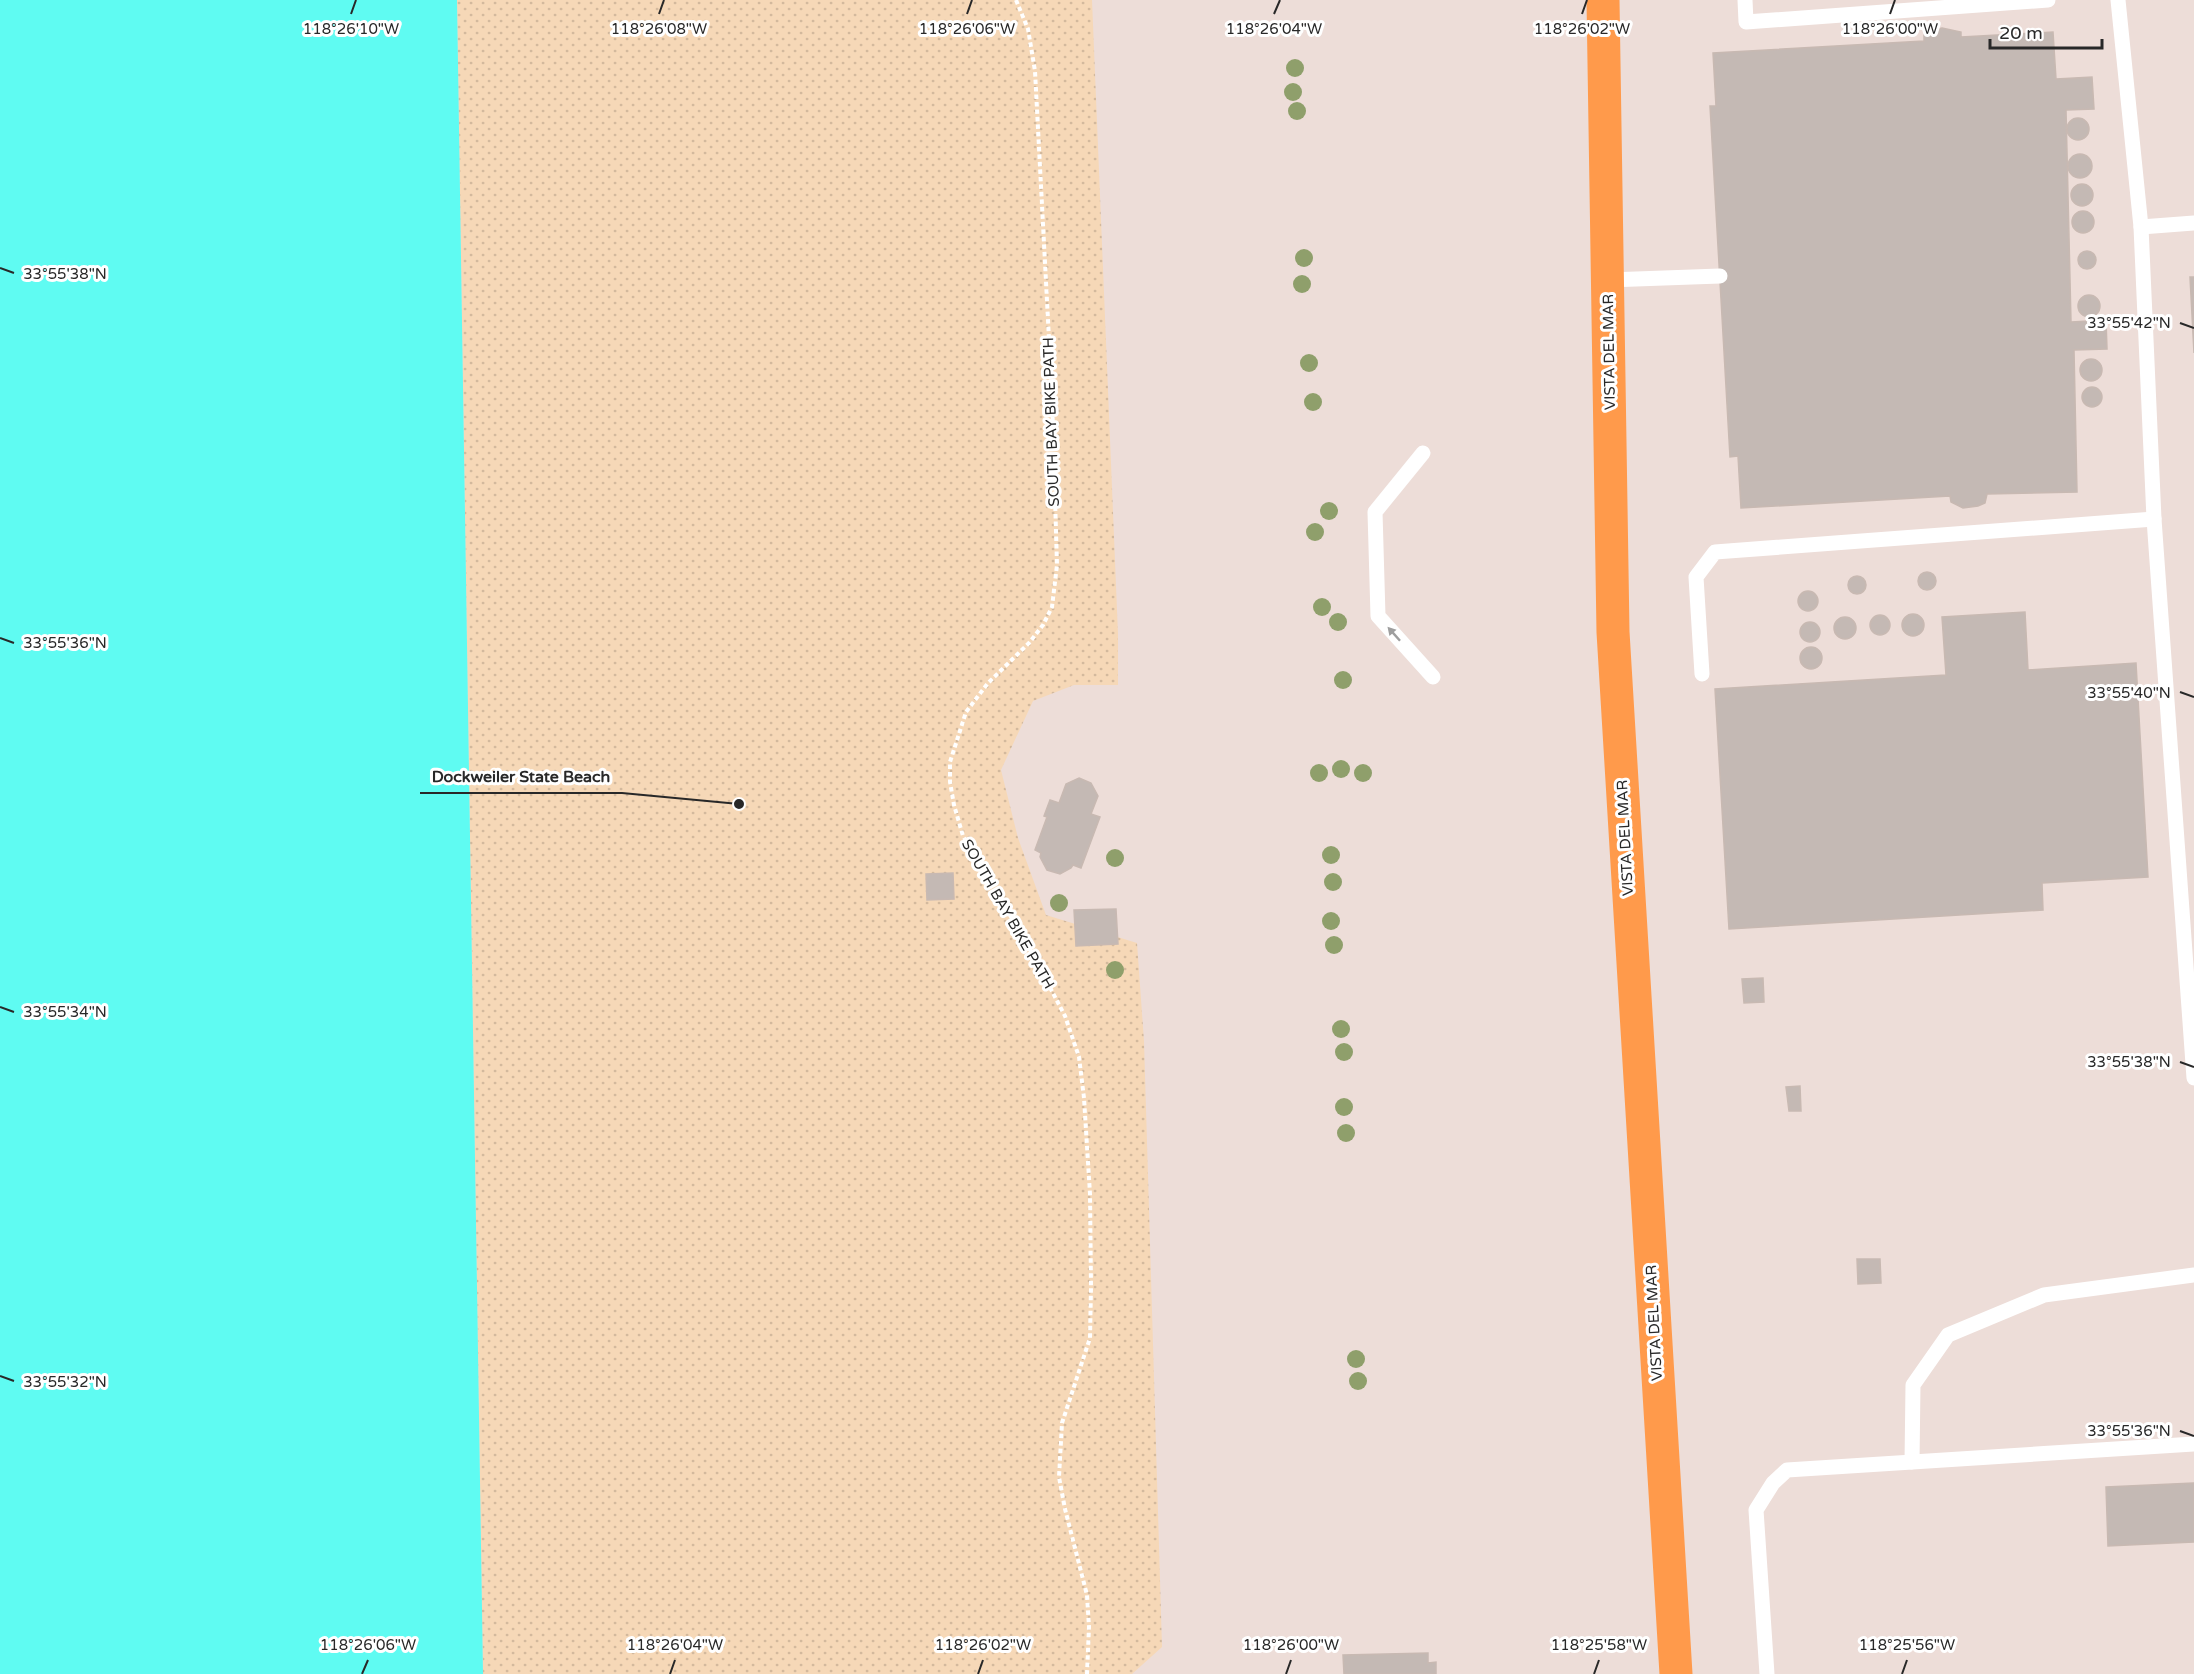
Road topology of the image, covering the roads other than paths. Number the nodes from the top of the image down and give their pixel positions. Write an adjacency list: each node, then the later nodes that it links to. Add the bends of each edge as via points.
1 (1603, 0): 8 (main road, VISTA DEL MAR)
2 (1745, 0): 3 (lane, via 1746,22)
3 (2048, 0)
4 (2118, 0): 6 (lane)
5 (2194, 223): 6 (lane)
6 (2141, 227): 10 (lane)
7 (1720, 276): 8 (lane)
8 (1608, 280): 17 (main road, VISTA DEL MAR, via 1613,632)
9 (1423, 453): 12 (lane, one-way to 9, via 1378,616 1375,512)
10 (2154, 519): 11 (lane, via 1716,552 1696,577); 13 (lane)
11 (1702, 674)
12 (1433, 677)
13 (2194, 1078)
14 (2194, 1275): 16 (lane, via 2044,1295 1948,1335 1913,1385)
15 (2194, 1444): 16 (lane)
16 (1912, 1462): 18 (lane, via 1787,1470 1773,1483 1756,1510)
17 (1676, 1674)
18 (1767, 1674)

